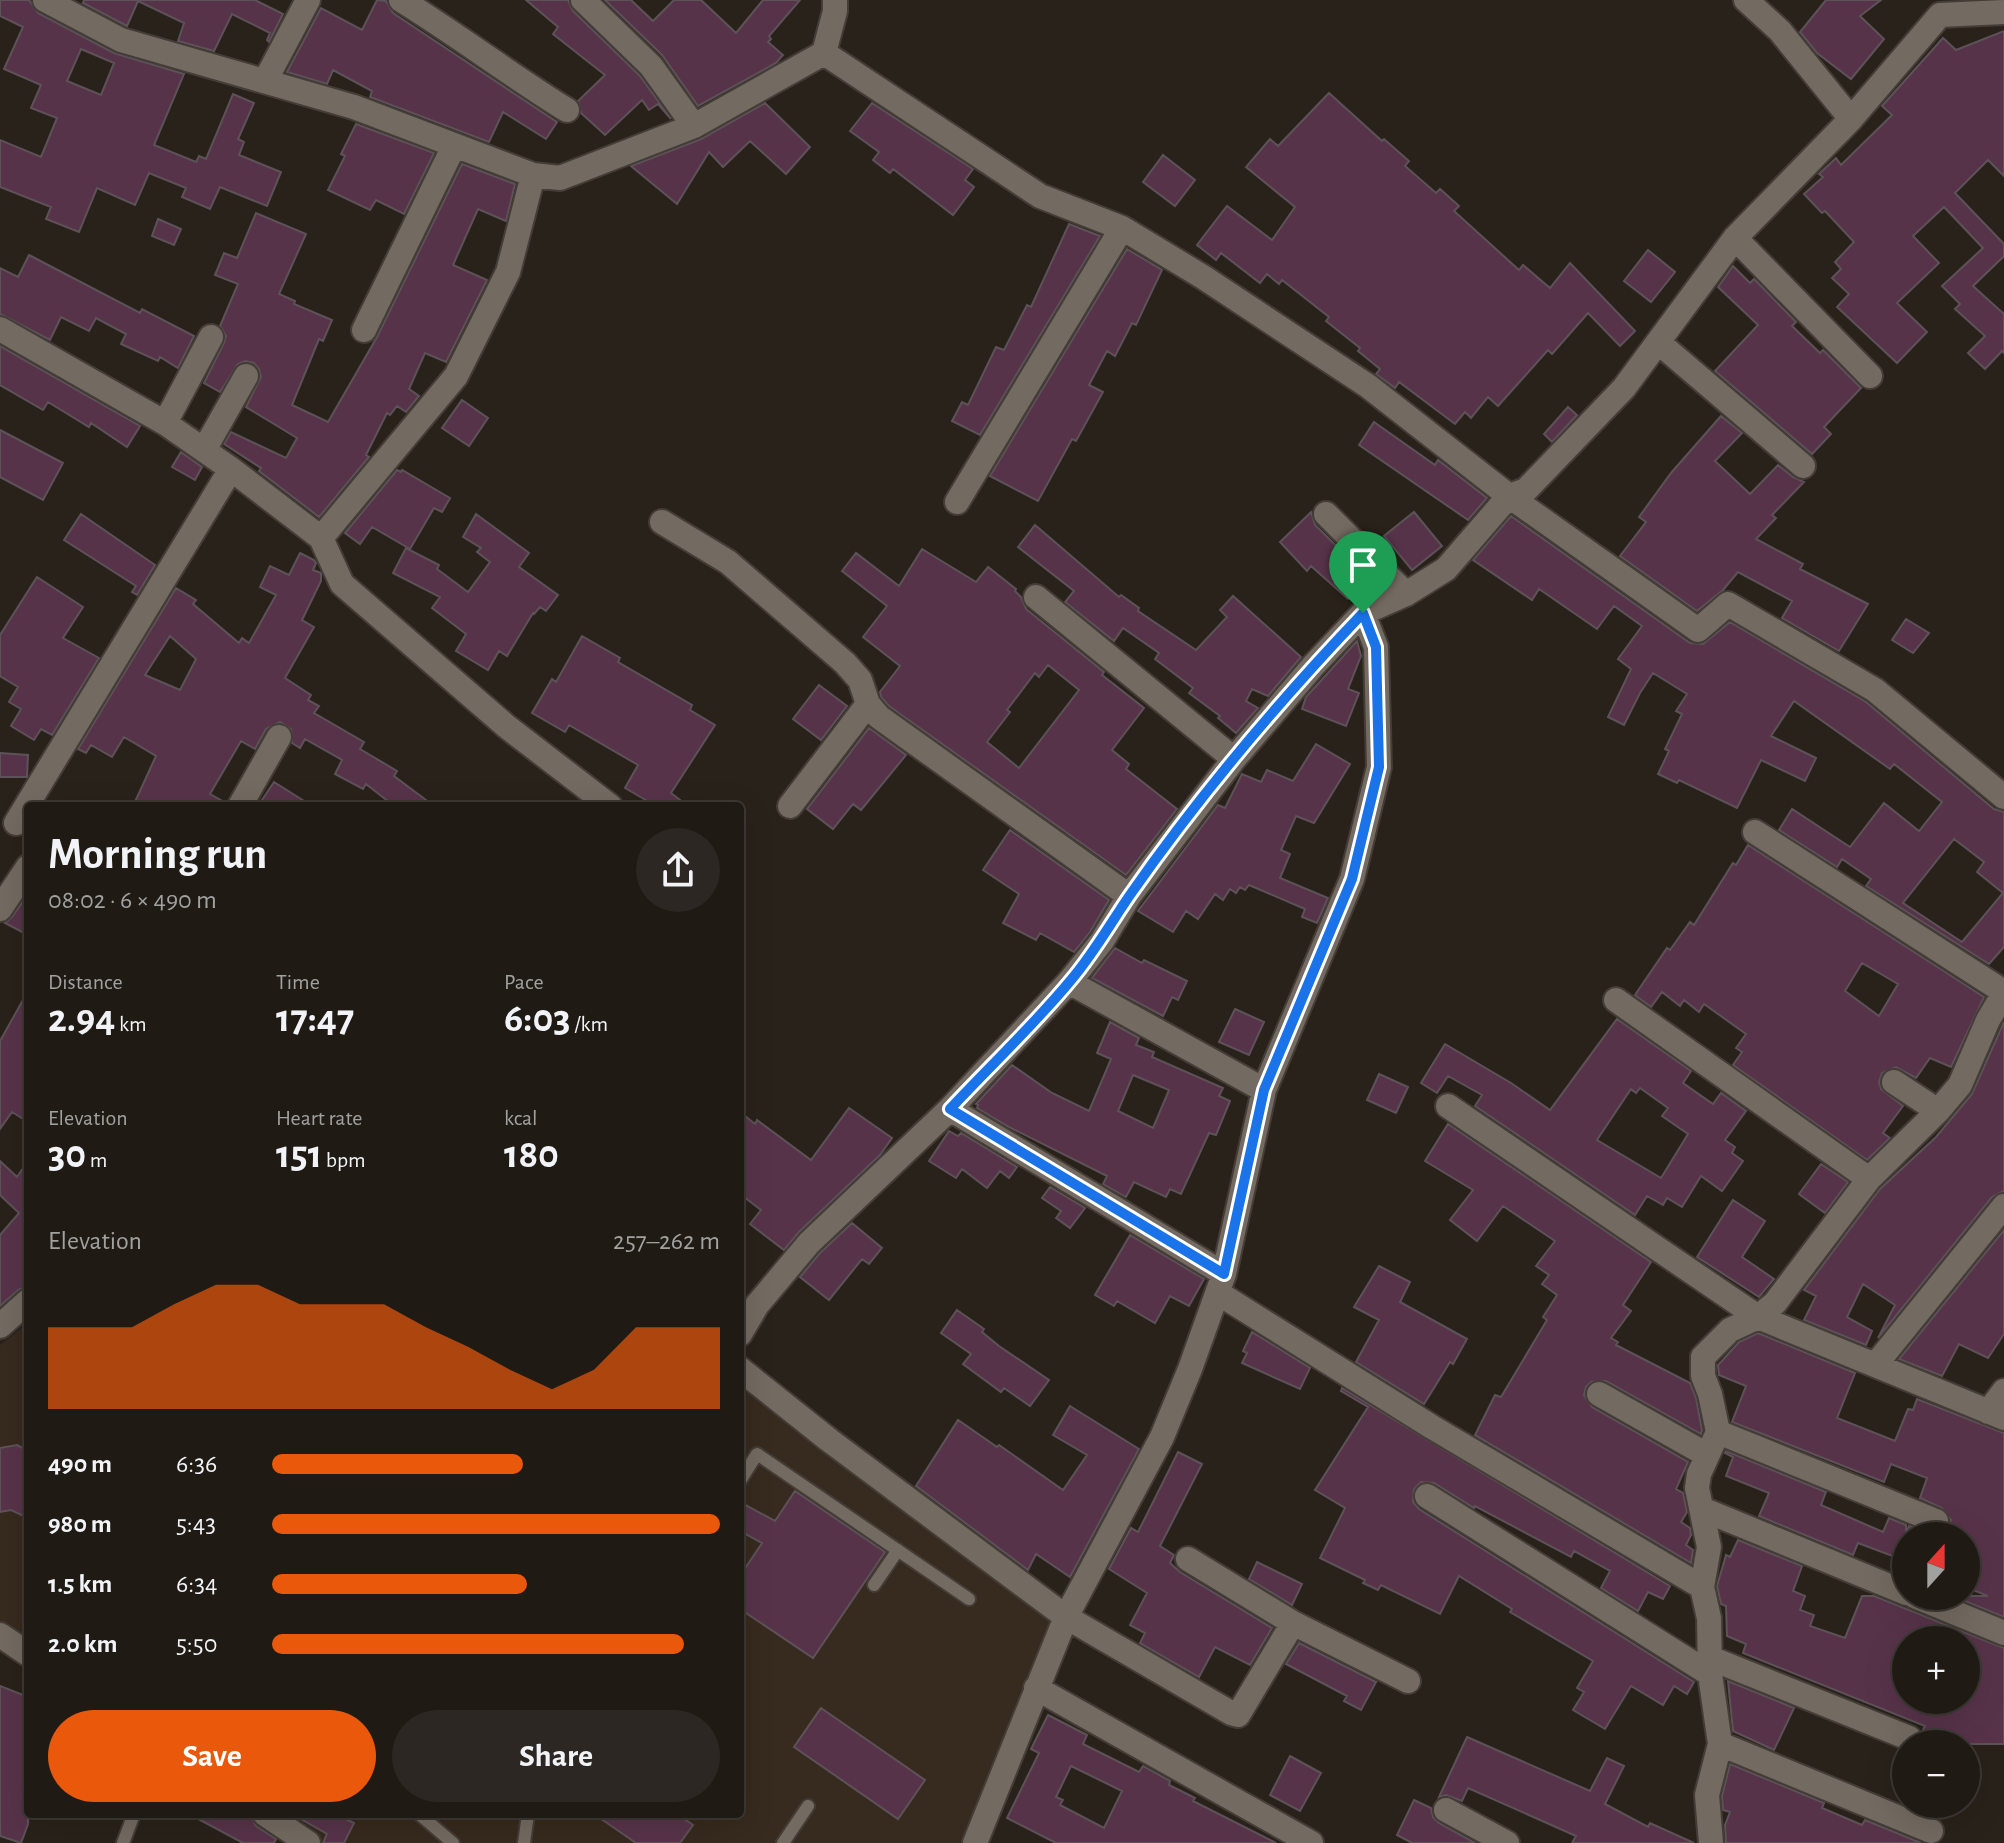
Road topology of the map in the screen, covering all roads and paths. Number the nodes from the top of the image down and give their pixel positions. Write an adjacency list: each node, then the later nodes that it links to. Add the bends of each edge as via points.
1 (45, 0): 10 (street, via 121,40)
2 (308, 0): 10 (street)
3 (401, 0): 11 (street)
4 (583, 0): 13 (street, via 651,66)
5 (835, 0): 9 (street)
6 (1746, 0): 12 (street, via 1780,31)
7 (1936, 7): 8 (street); 12 (street)
8 (2004, 12)
9 (824, 53): 13 (street); 16 (street, via 1040,196)
10 (265, 81): 14 (street, via 354,107)
11 (567, 110)
12 (1851, 119): 17 (street)
13 (694, 126): 15 (street, via 560,178)
14 (454, 146): 15 (street); 19 (street)
15 (533, 175): 32 (street, via 508,272 456,376)
16 (1122, 228): 28 (street, via 1368,386); 29 (street)
17 (1735, 238): 21 (street); 23 (street)
18 (0, 329): 24 (street)
19 (364, 330)
20 (211, 337): 24 (street)
21 (1658, 342): 26 (street); 28 (street, via 1624,388 1526,490)
22 (246, 376): 25 (street)
23 (1870, 376)
24 (165, 423): 25 (street)
25 (204, 450): 27 (street)
26 (1803, 466)
27 (231, 469): 32 (street); 40 (street)
28 (1509, 496): 33 (street, via 1446,569); 39 (street, via 1698,630 1728,604 1875,690)
29 (957, 502)
30 (1326, 514): 33 (street)
31 (662, 522): 36 (street, via 728,562 845,663 860,680)
32 (321, 538): 42 (street, via 342,584 506,726)
33 (1406, 594): 35 (street)
34 (1036, 597): 38 (street)
35 (1363, 613): 38 (street); 52 (street, via 1376,647 1379,767 1352,879)
36 (868, 704): 43 (street); 46 (street)
37 (279, 737): 41 (street)
38 (1234, 759): 46 (street)
39 (2004, 797)
40 (27, 802)
41 (242, 802)
42 (605, 802)
43 (790, 806)
44 (1755, 832): 49 (street)
45 (24, 873): 47 (street)
46 (1129, 896): 48 (street)
47 (0, 909)
48 (1069, 982): 52 (street); 54 (street)
49 (2004, 992): 55 (street, via 1960,1085)
50 (1616, 1000): 56 (street)
51 (1894, 1082): 55 (street)
52 (1264, 1090): 58 (street)
53 (1448, 1106): 61 (street)
54 (950, 1109): 58 (street); 59 (street)
55 (1938, 1111): 56 (street)
56 (1869, 1179): 61 (street, via 1775,1303)
57 (2004, 1206): 64 (street)
58 (1221, 1284): 78 (street, via 1432,1427); 82 (street, via 1162,1437)
59 (749, 1299): 62 (street)
60 (24, 1305): 63 (street)
61 (1758, 1317): 64 (street); 69 (street, via 1730,1330 1703,1357)
62 (744, 1318)
63 (0, 1326)
64 (1876, 1364): 68 (street)
65 (744, 1372): 82 (street)
66 (2004, 1391): 68 (street)
67 (1599, 1394): 70 (street)
68 (1996, 1415)
69 (1718, 1432): 70 (street); 74 (street)
70 (1707, 1455): 73 (street, via 1697,1488)
71 (744, 1475): 75 (lane, via 757,1454)
72 (1427, 1496): 87 (street)
73 (1702, 1509): 78 (street, via 1709,1547); 79 (street)
74 (1936, 1521)
75 (898, 1550): 77 (lane); 80 (lane)
76 (1188, 1559): 83 (street)
77 (874, 1585)
78 (1702, 1587): 87 (street)
79 (1892, 1587)
80 (969, 1599)
81 (1948, 1610): 84 (street)
82 (1066, 1617): 83 (street, via 1238,1715); 89 (street)
83 (1293, 1623): 88 (street)
84 (2004, 1633)
85 (0, 1635): 86 (street)
86 (24, 1651)
87 (1710, 1666): 90 (street); 91 (street)
88 (1408, 1681)
89 (1036, 1688): 104 (street); 105 (street)
90 (1892, 1732)
91 (1720, 1744): 98 (street); 107 (street, via 1707,1795)
92 (808, 1806): 103 (lane)
93 (1446, 1810): 106 (street)
94 (132, 1818): 99 (lane)
95 (271, 1818): 100 (street)
96 (424, 1818): 101 (lane)
97 (527, 1818): 102 (lane)
98 (1931, 1831)
99 (123, 1843)
100 (308, 1843)
101 (453, 1843)
102 (524, 1843)
103 (783, 1843)
104 (975, 1843)
105 (1311, 1843)
106 (1507, 1843)
107 (1711, 1843)

